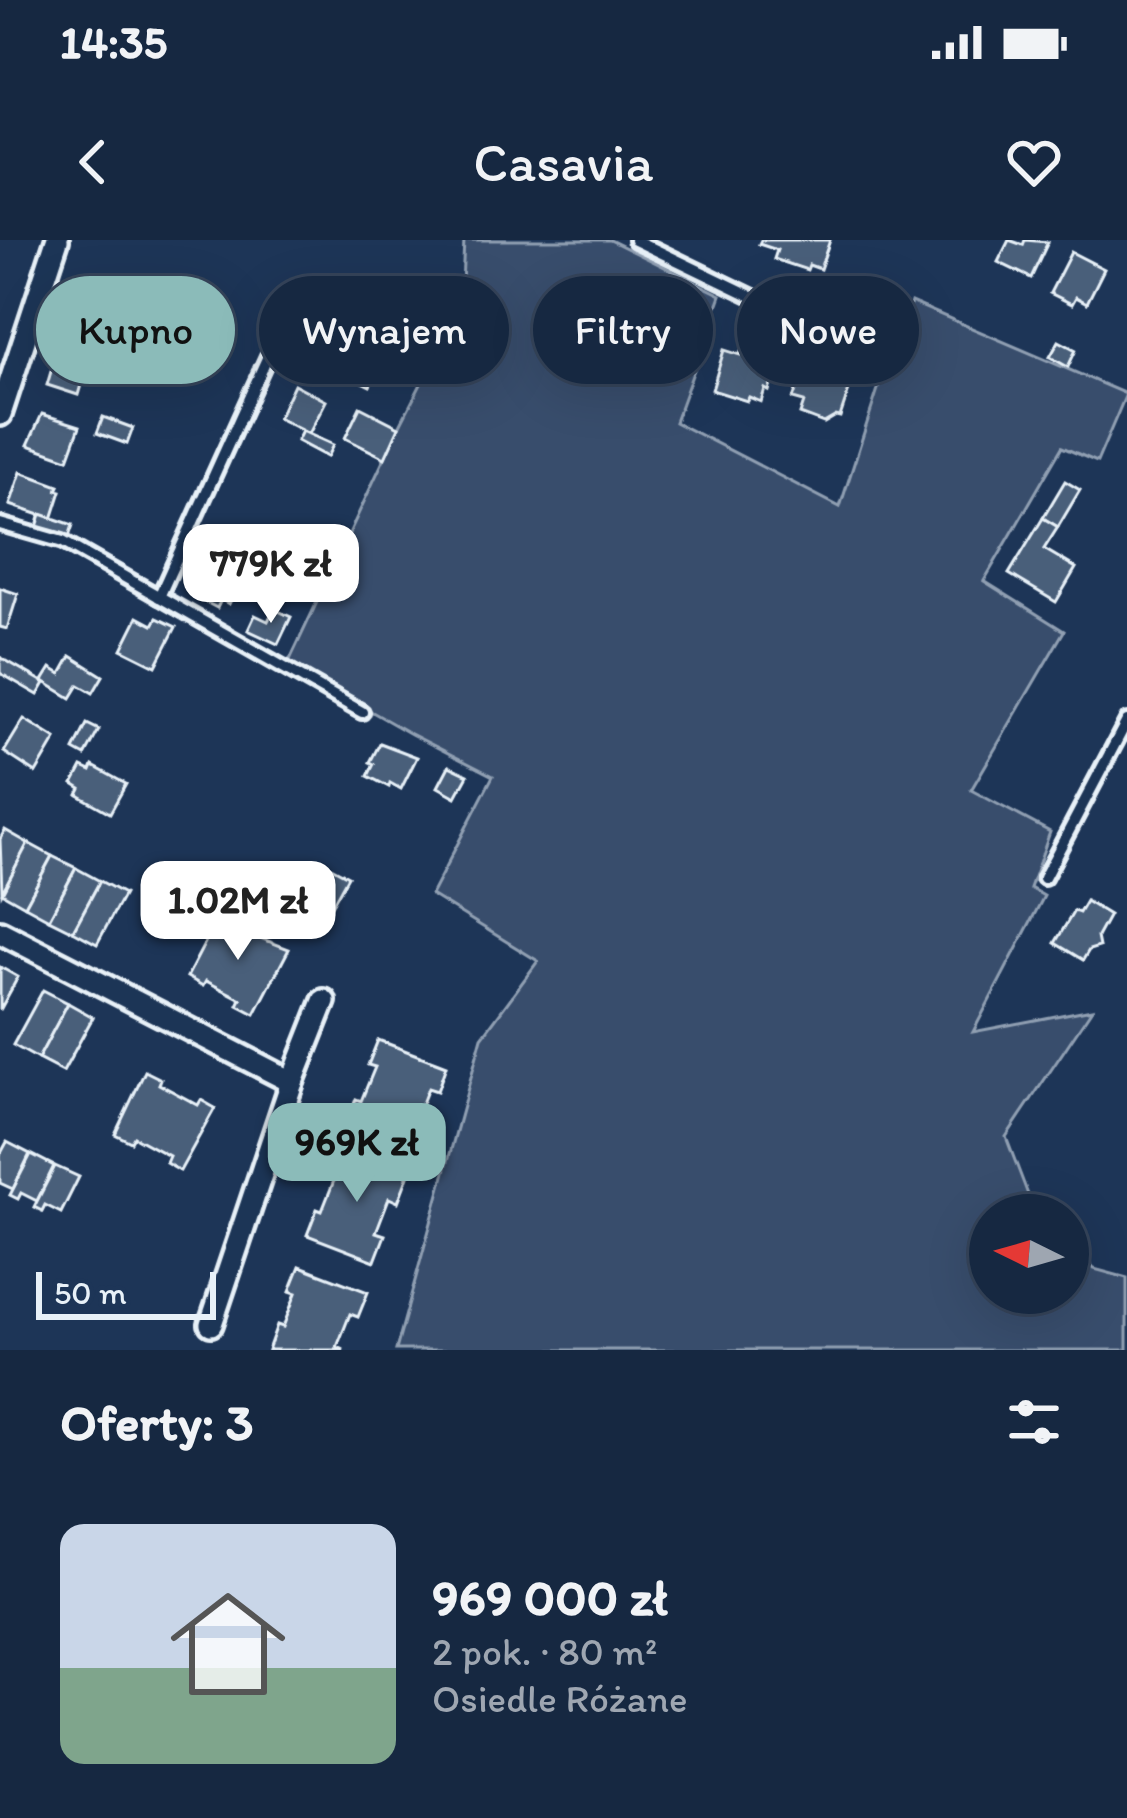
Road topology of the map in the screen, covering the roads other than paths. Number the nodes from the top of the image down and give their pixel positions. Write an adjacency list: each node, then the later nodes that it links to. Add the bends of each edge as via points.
1 (57, 240): 5 (street)
2 (635, 240): 3 (lane)
3 (737, 289)
4 (259, 376): 7 (lane)
5 (0, 414)
6 (0, 524): 7 (lane, via 63,542)
7 (159, 597): 8 (lane)
8 (362, 712)
9 (1127, 721): 10 (lane)
10 (1044, 878)
11 (0, 932): 13 (street)
12 (324, 1001): 13 (street)
13 (292, 1082): 14 (street)
14 (211, 1324)

